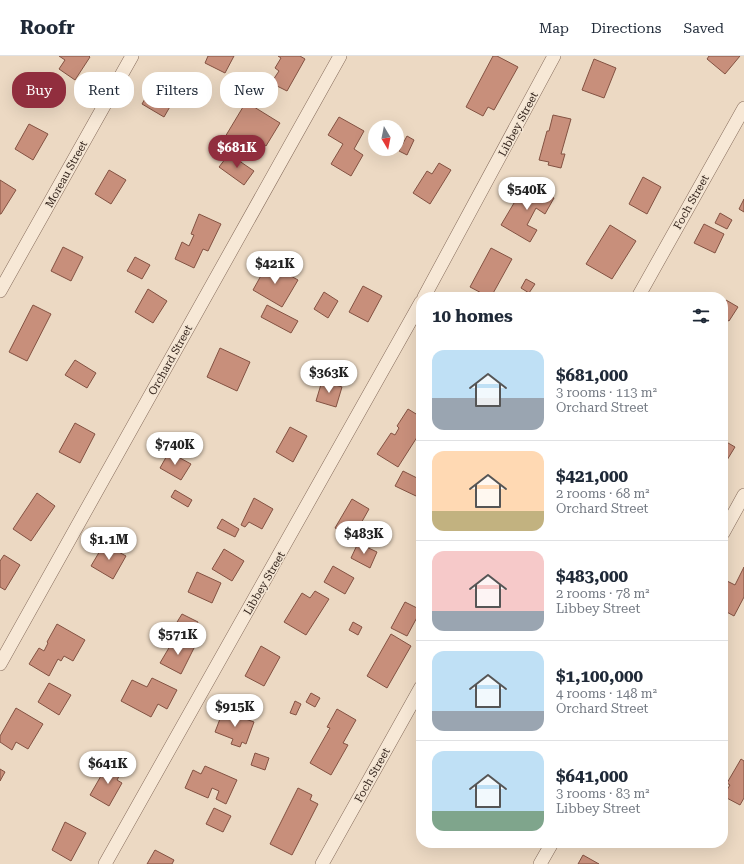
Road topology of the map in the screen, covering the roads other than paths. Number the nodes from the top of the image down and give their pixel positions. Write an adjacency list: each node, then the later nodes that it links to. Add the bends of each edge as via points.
1 (132, 56): 5 (street, Moreau Street)
2 (340, 56): 11 (street, Orchard Street)
3 (554, 56): 6 (street, Libbey Street)
4 (744, 108): 7 (street, Foch Street)
5 (0, 291)
6 (427, 292)
7 (641, 292)
8 (416, 311): 14 (street, Libbey Street)
9 (744, 495): 10 (street)
10 (728, 524)
11 (0, 664)
12 (416, 696): 15 (street, Foch Street)
13 (549, 848): 16 (street)
14 (105, 864)
15 (322, 864)
16 (540, 864)

